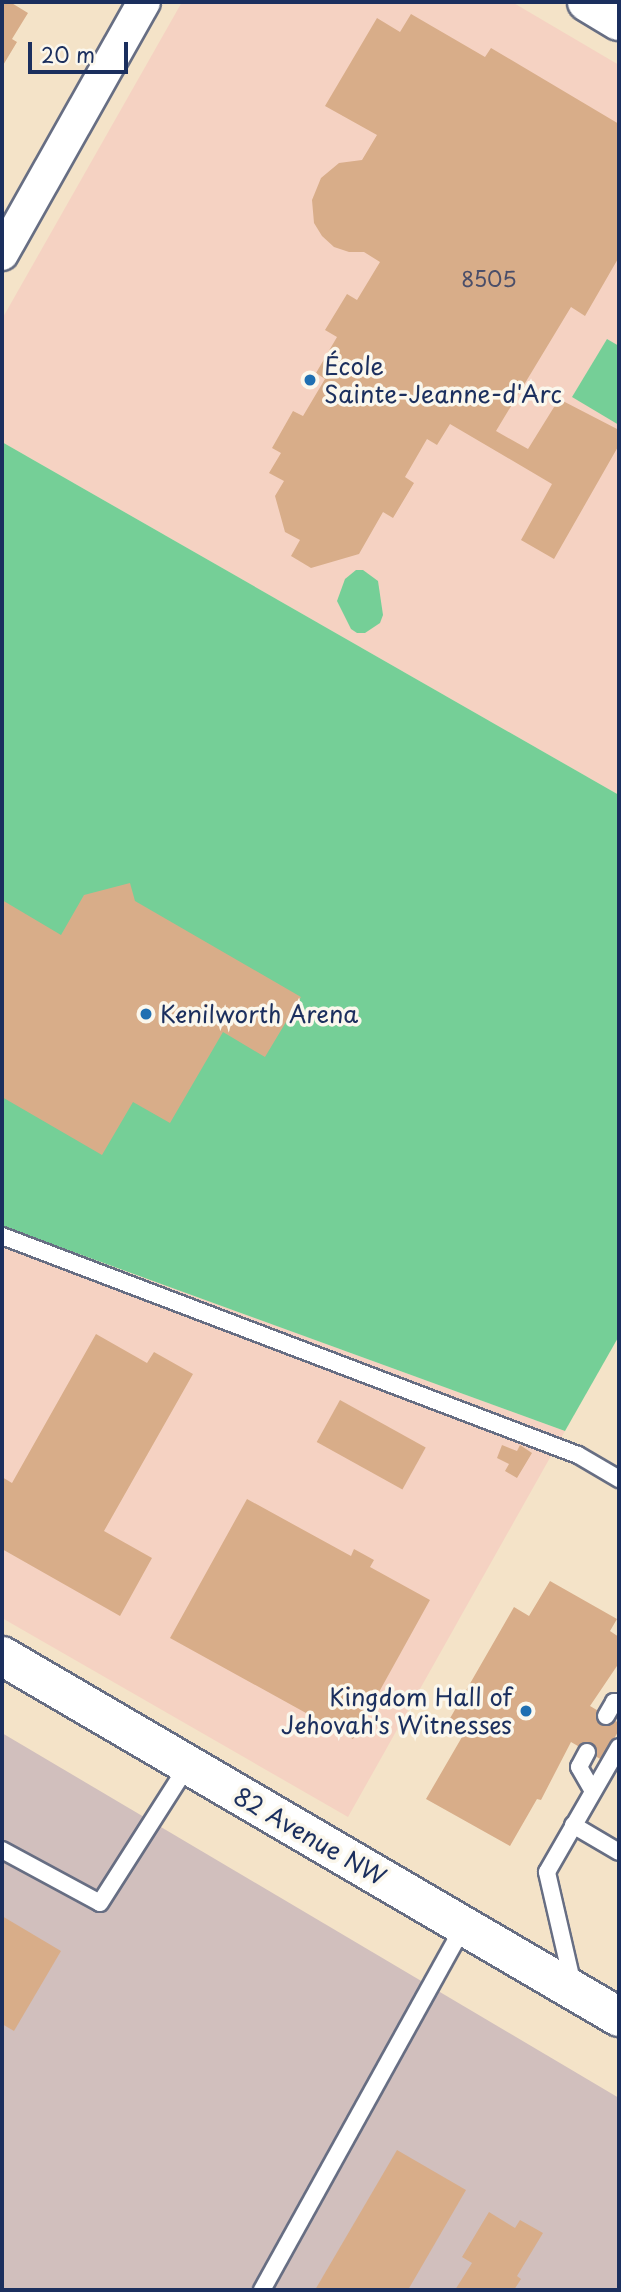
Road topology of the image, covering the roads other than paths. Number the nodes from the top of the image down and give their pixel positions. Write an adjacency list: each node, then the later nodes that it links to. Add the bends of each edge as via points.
1 (144, 2): 4 (street)
2 (587, 2): 3 (street)
3 (619, 21)
4 (2, 254)
5 (2, 1236): 6 (lane, via 578,1455)
6 (619, 1479)
7 (2, 1656): 12 (street, 82 Avenue NW)
8 (619, 1702): 9 (lane)
9 (607, 1716)
10 (619, 1747): 13 (lane)
11 (587, 1752): 13 (lane, via 579,1767)
12 (188, 1765): 15 (lane, via 100,1903); 17 (street, 82 Avenue NW)
13 (593, 1791): 14 (lane)
14 (573, 1825): 16 (lane); 18 (lane, via 547,1872)
15 (2, 1850)
16 (619, 1852)
17 (464, 1926): 18 (street, 82 Avenue NW); 20 (lane)
18 (575, 1991): 19 (street, 82 Avenue NW)
19 (619, 2017)
20 (262, 2290)

